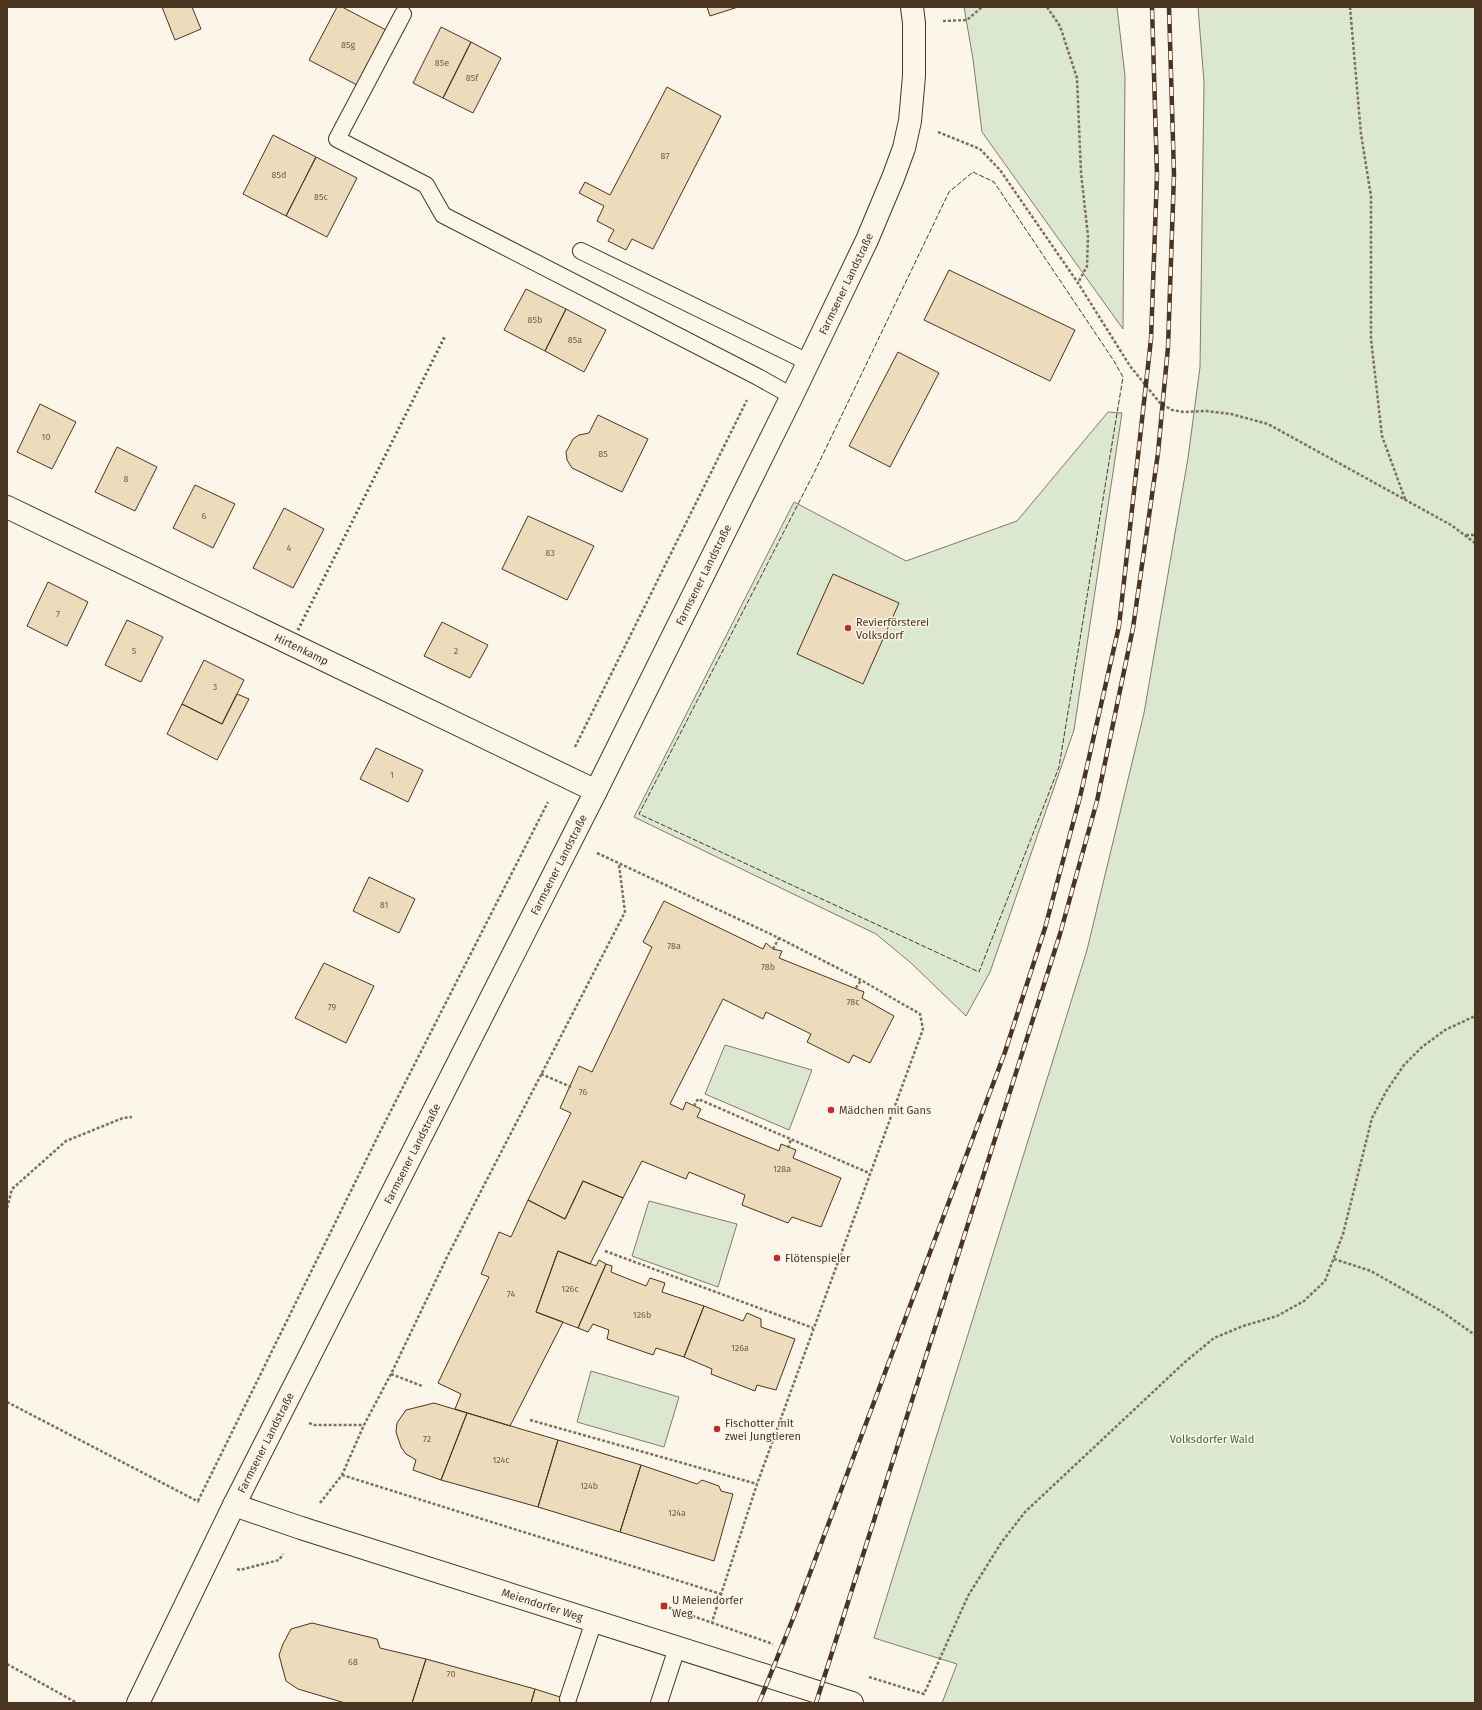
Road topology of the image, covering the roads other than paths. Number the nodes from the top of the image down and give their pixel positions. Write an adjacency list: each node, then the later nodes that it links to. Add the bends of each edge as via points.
1 (403, 14): 5 (lane, via 337,139 426,185 443,216)
2 (913, 15): 4 (main road, Farmsener Landstraße, via 914,76 910,121 904,148 867,240)
3 (581, 252): 4 (lane)
4 (808, 362): 5 (main road, Farmsener Landstraße)
5 (792, 396): 7 (main road, Farmsener Landstraße)
6 (7, 507): 7 (main road, Hirtenkamp)
7 (596, 791): 8 (main road, Farmsener Landstraße)
8 (230, 1512): 9 (main road, Meiendorfer Weg, via 301,1528); 12 (main road, Farmsener Landstraße)
9 (594, 1621): 10 (main road, Meiendorfer Weg); 11 (lane)
10 (677, 1648): 13 (lane); 14 (main road, Meiendorfer Weg)
11 (568, 1699)
12 (138, 1703)
13 (659, 1703)
14 (852, 1703)

